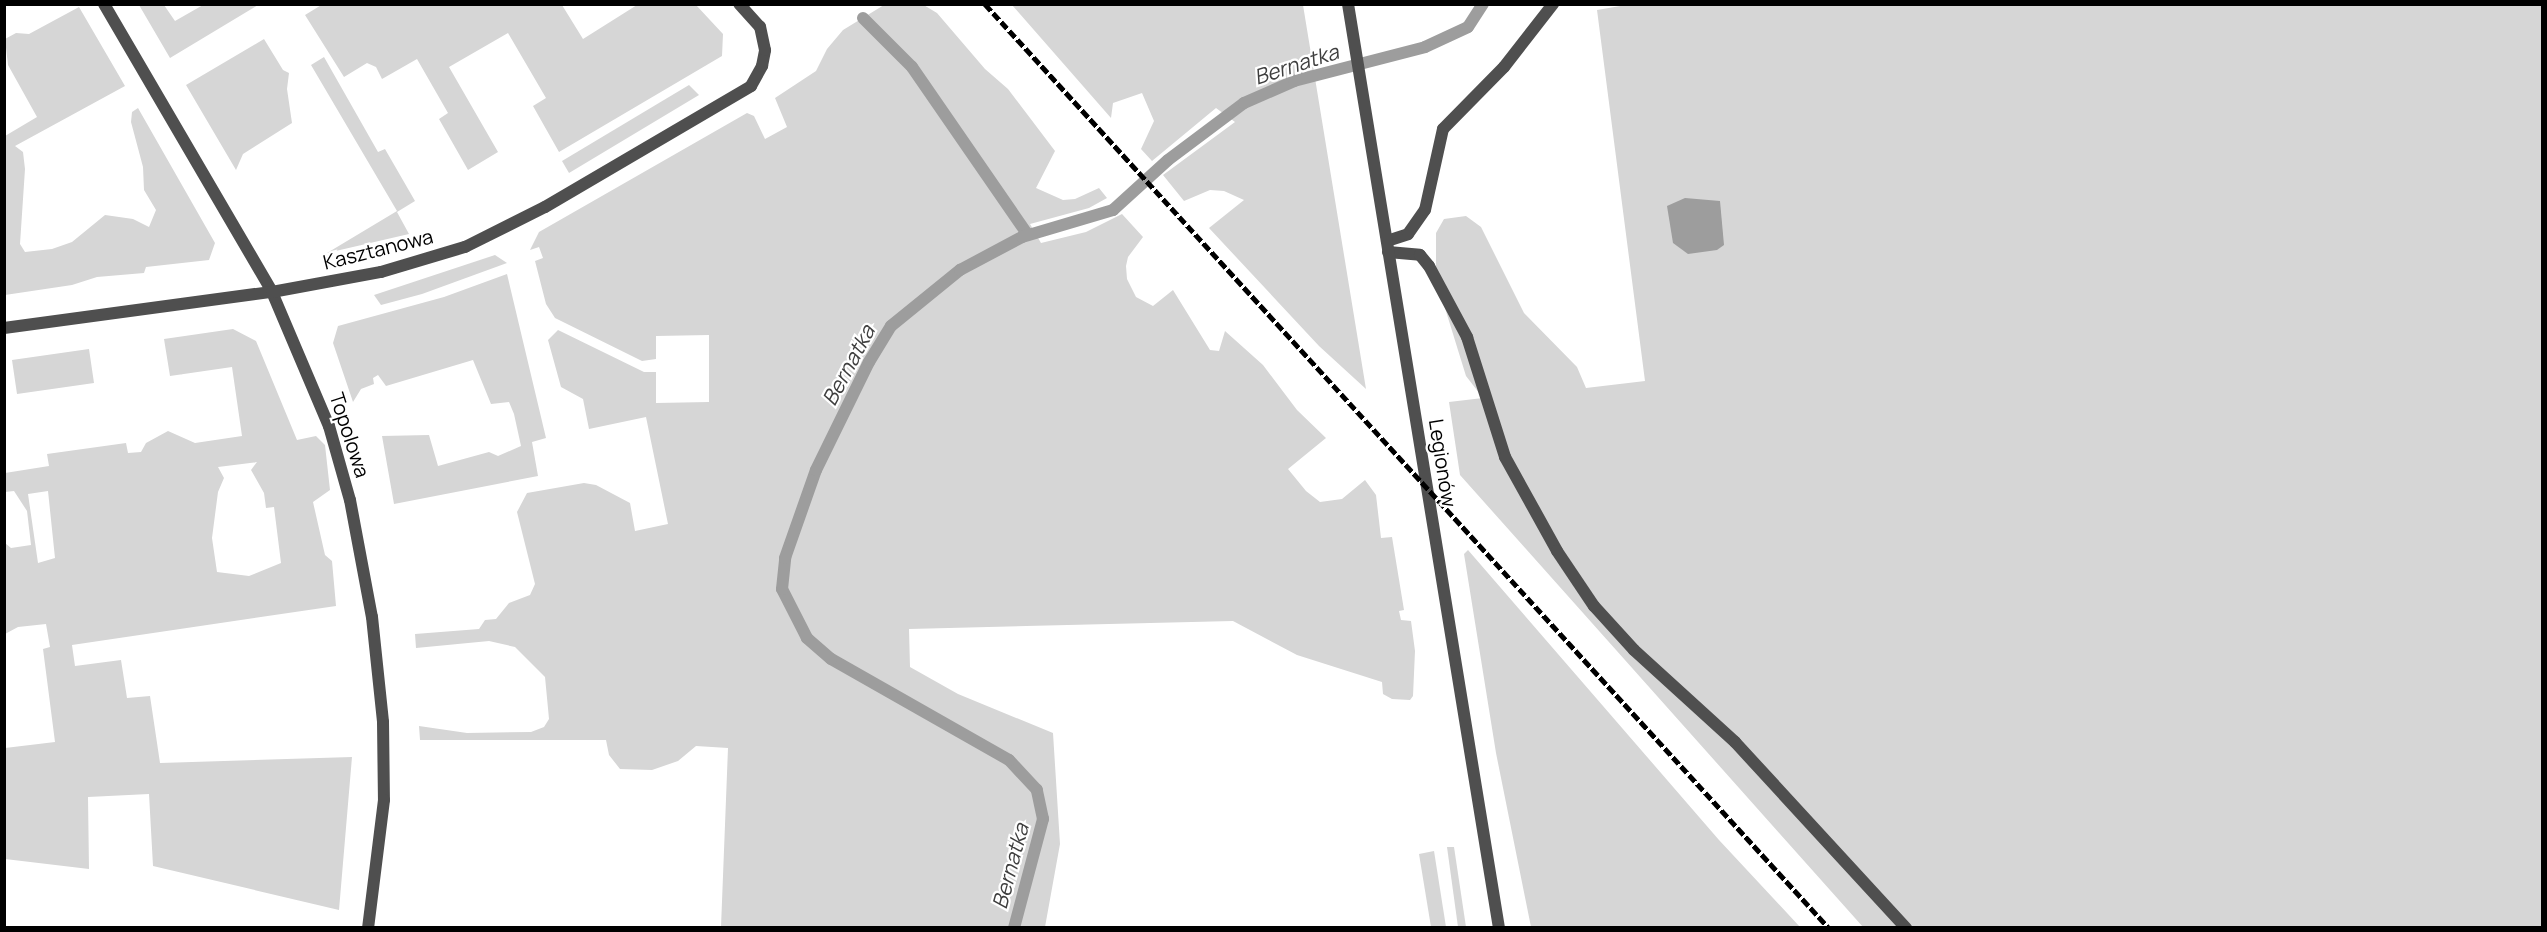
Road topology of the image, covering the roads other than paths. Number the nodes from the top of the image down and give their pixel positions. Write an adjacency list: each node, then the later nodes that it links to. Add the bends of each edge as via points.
1 (104, 4): 6 (street, Topolowa)
2 (739, 4): 6 (street, Kasztanowa, via 760,27 765,50 762,66 751,86 726,102 545,207 465,247 381,272)
3 (1348, 4): 5 (street, Legionów)
4 (1553, 4): 5 (street, via 1504,67 1443,129 1425,210 1408,234)
5 (1387, 246): 9 (street, Legionów); 10 (street, via 1420,255 1429,266 1467,337 1505,458 1557,551 1594,606 1634,650 1735,742)
6 (272, 292): 7 (street, Kasztanowa); 8 (street, Topolowa, via 328,426 350,500 372,617 383,722 384,801)
7 (4, 328)
8 (368, 927)
9 (1499, 927)
10 (1906, 927)

